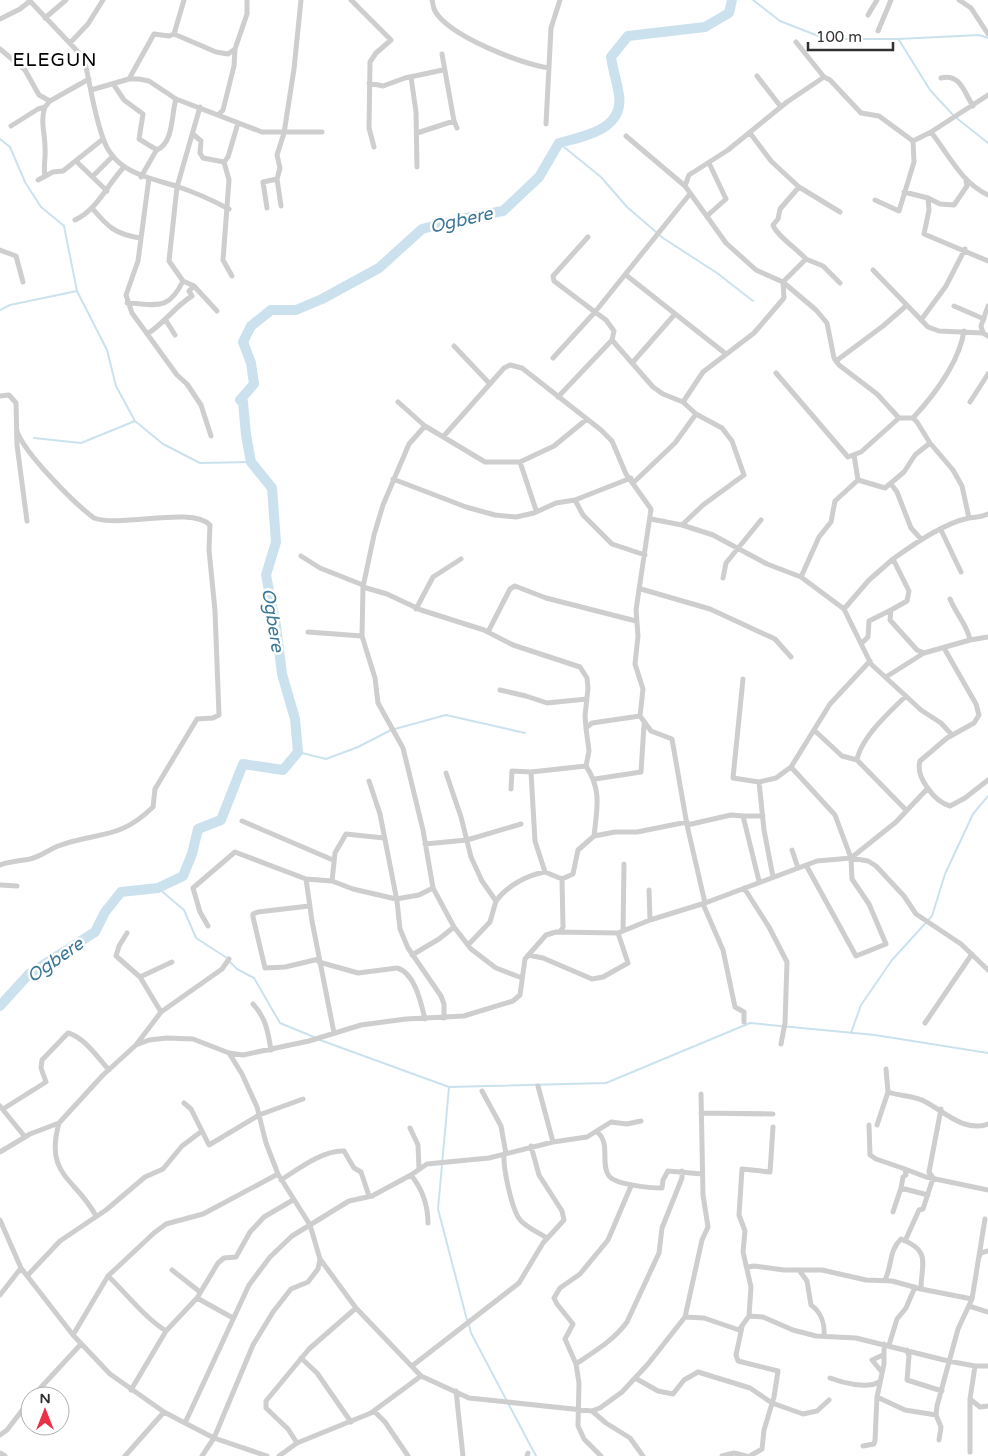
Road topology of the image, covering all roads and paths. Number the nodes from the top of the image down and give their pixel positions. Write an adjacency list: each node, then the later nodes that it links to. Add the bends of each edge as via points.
1 (66, 0): 14 (street)
2 (103, 0): 20 (street, via 88,24)
3 (184, 0): 17 (street)
4 (247, 0): 22 (street, via 247,14)
5 (301, 0): 50 (street)
6 (351, 0): 32 (street, via 391,40 376,52 370,62)
7 (560, 0): 24 (street, via 551,28)
8 (877, 0): 13 (street)
9 (891, 0): 16 (street)
10 (958, 0): 18 (street, via 971,8)
11 (30, 1): 14 (street); 15 (street)
12 (433, 1): 24 (street, via 435,11 457,33 535,66)
13 (868, 15)
14 (45, 18): 20 (street)
15 (0, 20)
16 (878, 31)
17 (174, 34): 22 (street, via 216,52 228,54); 31 (street, via 157,33 150,37)
18 (988, 34)
19 (796, 42): 28 (street)
20 (70, 43): 30 (street, via 80,54)
21 (0, 49): 37 (street, via 25,70 39,95)
22 (235, 49): 42 (street, via 234,66)
23 (442, 54): 25 (street)
24 (549, 68): 45 (street)
25 (443, 70): 27 (street); 43 (street)
26 (757, 76): 40 (street)
27 (411, 77): 32 (street, via 383,86); 51 (street)
28 (824, 77): 40 (street); 56 (street, via 861,113 879,116)
29 (941, 78): 39 (street, via 956,78)
30 (89, 79): 34 (street); 37 (street)
31 (129, 79): 33 (street); 36 (street, via 148,81)
32 (369, 82): 57 (street, via 369,128)
33 (114, 85): 34 (street); 58 (street, via 124,100 143,114 139,139)
34 (91, 90): 55 (street)
35 (988, 95): 39 (street)
36 (176, 99): 38 (street); 58 (street, via 170,133 163,147)
37 (50, 101): 41 (street)
38 (200, 106): 42 (street); 53 (street)
39 (972, 106): 49 (street)
40 (781, 107): 52 (street)
41 (45, 108): 46 (street); 65 (street, via 42,117)
42 (221, 112): 44 (street)
43 (454, 121): 47 (street); 51 (street)
44 (238, 123): 50 (street, via 262,132); 61 (street)
45 (546, 124)
46 (11, 126)
47 (457, 128)
48 (322, 132): 50 (street)
49 (931, 132): 56 (street); 69 (street, via 952,158 954,168)
50 (284, 133): 70 (street, via 279,147)
51 (417, 133): 64 (street)
52 (750, 133): 62 (street); 74 (street, via 772,161)
53 (193, 134): 61 (street, via 201,141 203,158); 73 (street)
54 (626, 136): 72 (street)
55 (103, 139): 59 (street); 60 (street)
56 (913, 141): 76 (street, via 914,162)
57 (374, 147)
58 (157, 148): 67 (street)
59 (112, 156): 63 (street); 66 (street)
60 (77, 162): 65 (street, via 63,171); 66 (street)
61 (224, 162): 84 (street, via 229,180)
62 (709, 163): 72 (street, via 689,174); 86 (street, via 726,199)
63 (124, 167): 67 (street); 75 (street, via 111,181)
64 (417, 167)
65 (45, 176): 71 (street)
66 (93, 176): 75 (street)
67 (141, 177): 68 (street)
68 (149, 178): 73 (street); 89 (street)
69 (965, 178): 78 (street, via 970,185); 79 (street, via 967,186 954,205 940,204)
70 (277, 179): 81 (street); 83 (street, via 263,182)
71 (38, 180)
72 (685, 186): 77 (street)
73 (177, 187): 84 (street); 97 (street, via 169,261)
74 (799, 187): 85 (street); 92 (street, via 780,209 778,220 773,225 775,232)
75 (107, 191): 82 (street)
76 (904, 192): 79 (street); 80 (street, via 899,211)
77 (689, 195): 86 (street); 95 (street)
78 (988, 195)
79 (928, 198): 91 (street, via 924,234)
80 (875, 200)
81 (281, 206)
82 (92, 208): 87 (street); 89 (street, via 113,231)
83 (267, 208)
84 (229, 209): 96 (street, via 223,260)
85 (840, 212)
86 (707, 216): 99 (street, via 726,243 756,270)
87 (75, 220)
88 (588, 237): 109 (street, via 554,281)
89 (140, 238): 104 (street, via 138,261 126,295)
90 (0, 250): 98 (street, via 16,256)
91 (965, 250): 93 (street); 113 (street, via 946,286)
92 (806, 259): 99 (street); 100 (street, via 823,266)
93 (988, 261)
94 (873, 270): 105 (street)
95 (626, 275): 109 (street); 110 (street)
96 (232, 276)
97 (183, 281): 101 (street); 104 (street, via 179,291 160,306)
98 (23, 282)
99 (783, 282): 102 (street); 103 (street)
100 (840, 283)
101 (194, 286): 108 (street); 111 (street, via 189,291 192,296)
102 (793, 289): 103 (street); 122 (street, via 827,323)
103 (784, 298): 120 (street, via 754,333)
104 (127, 302): 115 (street)
105 (906, 306): 113 (street); 122 (street)
106 (954, 306): 112 (street)
107 (988, 306): 112 (street)
108 (216, 312)
109 (595, 312): 118 (street, via 614,331); 121 (street)
110 (675, 314): 120 (street); 123 (street)
111 (165, 319): 115 (street); 117 (street)
112 (984, 319): 116 (street, via 981,326)
113 (921, 320): 114 (street, via 939,331)
114 (964, 330): 116 (street); 134 (street, via 958,357)
115 (147, 334): 138 (street, via 201,406)
116 (985, 334)
117 (175, 335)
118 (612, 340): 123 (street); 128 (street)
119 (454, 346): 126 (street)
120 (726, 354): 130 (street, via 703,372)
121 (553, 358)
122 (836, 361): 133 (street, via 877,394)
123 (633, 362): 130 (street, via 663,394)
124 (776, 373): 141 (street, via 848,457)
125 (988, 374): 131 (street)
126 (489, 383): 128 (street, via 504,368 522,368); 139 (street)
127 (0, 396): 137 (street, via 9,395 16,403)
128 (558, 397): 135 (street)
129 (398, 402): 136 (street)
130 (683, 402): 132 (street)
131 (970, 402)
132 (696, 414): 144 (street, via 670,447); 154 (street, via 722,428 732,441 745,473)
133 (898, 418): 134 (street); 141 (street)
134 (913, 418): 140 (street)
135 (587, 419): 142 (street, via 554,446); 144 (street, via 612,441)
136 (425, 426): 139 (street); 143 (street, via 409,444)
137 (17, 431): 153 (street); 217 (street, via 42,467 94,518 116,521 191,517 205,520 210,525 219,715 217,718 197,719 155,789 153,807 130,827 114,834 58,846 30,859)
138 (211, 436)
139 (443, 437): 142 (street, via 481,461)
140 (930, 443): 146 (street, via 915,455); 150 (street, via 960,480)
141 (854, 455): 145 (street)
142 (520, 462): 148 (street)
143 (393, 479): 148 (street, via 495,515 516,517); 165 (street, via 374,535)
144 (632, 480): 147 (street); 151 (street, via 649,504)
145 (858, 480): 146 (street, via 885,488); 163 (street, via 835,501 831,522 818,537)
146 (891, 484): 156 (street, via 911,528)
147 (575, 500): 148 (street); 158 (street, via 583,515 612,544)
148 (536, 510)
149 (988, 514): 150 (street)
150 (969, 518): 155 (street)
151 (651, 519): 154 (street); 158 (street)
152 (761, 520): 157 (street)
153 (27, 521)
154 (682, 525): 157 (street, via 713,535)
155 (941, 530): 156 (street); 162 (street)
156 (921, 539): 161 (street)
157 (736, 548): 163 (street); 164 (street, via 726,563)
158 (645, 555): 166 (street)
159 (301, 556): 165 (street, via 320,568)
160 (461, 559): 168 (street, via 433,577)
161 (893, 559): 169 (street); 170 (street, via 909,591 907,601)
162 (962, 572)
163 (801, 576): 169 (street)
164 (723, 578)
165 (363, 586): 168 (street); 174 (street)
166 (641, 589): 171 (street); 180 (street, via 710,610 775,639)
167 (950, 599): 176 (street, via 957,616 966,626)
168 (416, 608): 173 (street)
169 (844, 608): 177 (street)
170 (891, 610): 177 (street, via 868,620 868,638); 179 (street, via 890,620 916,650)
171 (636, 621): 173 (street, via 546,598 515,586 510,589); 187 (street, via 635,664 643,688)
172 (308, 632): 174 (street)
173 (488, 632): 186 (street, via 513,645 580,667 587,678)
174 (362, 636): 212 (street, via 375,678 378,703 403,748)
175 (988, 637): 176 (street)
176 (970, 640): 178 (street)
177 (862, 643): 181 (street)
178 (944, 648): 179 (street); 191 (street, via 976,704 978,715 974,723)
179 (924, 653): 182 (street)
180 (791, 657)
181 (870, 661): 182 (street); 190 (street, via 830,704)
182 (886, 677): 185 (street)
183 (743, 679): 200 (street, via 733,778)
184 (500, 690): 186 (street, via 547,703)
185 (906, 696): 191 (street); 192 (street, via 859,749)
186 (587, 699): 189 (street)
187 (640, 716): 188 (street); 189 (street, via 592,723)
188 (644, 725): 197 (street, via 642,772); 208 (street, via 672,739)
189 (586, 728): 193 (street, via 589,751)
190 (814, 730): 192 (street, via 842,756); 194 (street)
191 (952, 735): 201 (street, via 920,761 920,772)
192 (857, 760): 203 (street)
193 (586, 766): 195 (street); 197 (street)
194 (792, 767): 200 (street, via 776,778); 214 (street, via 835,815)
195 (531, 772): 202 (street, via 512,771); 220 (street, via 535,842)
196 (446, 773): 211 (street, via 462,817)
197 (595, 779): 209 (street, via 598,796)
198 (988, 780): 201 (street, via 950,806 943,804)
199 (369, 781): 210 (street)
200 (759, 782): 205 (street)
201 (928, 788): 203 (street)
202 (511, 789)
203 (906, 810): 214 (street)
204 (743, 816): 205 (street); 208 (street, via 730,815); 225 (street)
205 (763, 816): 221 (street)
206 (242, 821): 215 (street)
207 (521, 824): 211 (street)
208 (687, 824): 209 (street); 233 (street)
209 (594, 836): 223 (street, via 578,850 573,874)
210 (384, 838): 215 (street, via 346,834); 231 (street)
211 (466, 840): 212 (street); 232 (street, via 482,881)
212 (425, 844): 228 (street)
213 (792, 850): 219 (street)
214 (851, 858): 218 (street); 218 (street, via 852,879 869,904 886,944 856,956); 242 (street, via 876,866 916,914)
215 (333, 860): 224 (street)
216 (624, 864): 239 (street)
217 (0, 865)
218 (806, 865): 219 (street)
219 (798, 868): 221 (street)
220 (545, 872): 223 (street); 232 (street, via 514,884)
221 (773, 877): 225 (street)
222 (306, 878): 224 (street); 234 (street); 236 (street, via 257,862 239,852 232,854 193,888)
223 (562, 879): 238 (street, via 564,926)
224 (332, 881): 231 (street)
225 (759, 881): 229 (street)
226 (0, 885): 227 (street)
227 (17, 886)
228 (433, 888): 231 (street, via 419,895); 237 (street)
229 (744, 888): 233 (street); 258 (street, via 769,926 786,962 785,1023)
230 (649, 890): 235 (street)
231 (396, 899): 243 (street, via 400,930)
232 (496, 901): 241 (street, via 490,922)
233 (704, 904): 235 (street); 255 (street, via 723,950 735,1008 744,1012)
234 (310, 906): 246 (street); 246 (street, via 258,912 253,917 265,968)
235 (650, 920): 239 (street)
236 (208, 926)
237 (454, 927): 241 (street); 243 (street)
238 (560, 932): 239 (street); 244 (street, via 546,935)
239 (620, 932): 244 (street, via 628,963 602,977 592,979)
240 (127, 933): 249 (street, via 116,956)
241 (468, 945): 250 (street, via 496,968)
242 (972, 954): 248 (street); 256 (street)
243 (412, 955): 253 (street, via 441,996)
244 (528, 955): 250 (street)
245 (229, 959): 252 (street, via 222,969)
246 (319, 960): 254 (street, via 358,973 402,969 411,979); 257 (street)
247 (172, 962): 249 (street)
248 (988, 970)
249 (140, 977): 252 (street)
250 (522, 978): 253 (street, via 520,995 513,1001 464,1016)
251 (253, 1004): 260 (street, via 267,1028)
252 (161, 1012): 259 (street)
253 (444, 1018): 254 (street)
254 (425, 1019): 257 (street, via 361,1025)
255 (744, 1022)
256 (925, 1023)
257 (334, 1033): 260 (street)
258 (781, 1044)
259 (136, 1045): 261 (street, via 167,1038 193,1040); 263 (street)
260 (271, 1050): 261 (street)
261 (229, 1054): 274 (street, via 242,1074)
262 (886, 1069): 266 (street)
263 (109, 1070): 270 (street, via 90,1049 68,1034 42,1060 46,1082); 276 (street)
264 (538, 1086): 285 (street)
265 (482, 1091): 288 (street, via 501,1126)
266 (888, 1092): 271 (street, via 913,1097); 278 (street)
267 (701, 1094): 272 (street)
268 (303, 1099): 274 (street)
269 (184, 1103): 282 (street)
270 (1, 1108): 284 (street)
271 (941, 1109): 279 (street, via 957,1122); 295 (street, via 929,1172)
272 (702, 1113): 273 (street); 293 (street)
273 (773, 1114)
274 (259, 1116): 282 (street, via 212,1145 207,1143); 292 (street)
275 (641, 1121): 283 (street, via 627,1124 611,1122)
276 (59, 1123): 284 (street); 304 (street, via 56,1134 60,1173 90,1204)
277 (869, 1125): 290 (street, via 870,1155)
278 (877, 1125)
279 (987, 1125)
280 (773, 1127): 314 (street, via 770,1172 742,1169 739,1215 745,1231 743,1252)
281 (410, 1128): 289 (street, via 418,1145)
282 (202, 1131): 304 (street, via 182,1146 163,1169 137,1183)
283 (597, 1132): 285 (street, via 587,1137); 297 (street, via 602,1135 610,1176)
284 (25, 1137): 287 (street)
285 (553, 1142): 286 (street)
286 (531, 1146): 288 (street); 309 (street, via 539,1175 565,1216)
287 (0, 1152)
288 (505, 1154): 289 (street, via 426,1164); 309 (street, via 503,1165 517,1216)
289 (419, 1168): 294 (street)
290 (904, 1169): 295 (street); 298 (street, via 906,1175)
291 (682, 1171): 293 (street); 297 (street, via 668,1171 662,1188); 342 (street, via 662,1228 659,1253 627,1322 601,1349)
292 (278, 1174): 296 (street); 319 (street, via 202,1214 166,1224)
293 (702, 1174): 330 (street, via 708,1227 702,1240)
294 (411, 1175): 301 (street); 307 (street, via 423,1194 429,1213)
295 (933, 1178): 299 (street); 300 (street)
296 (281, 1180): 301 (street, via 302,1166 336,1151 344,1151 354,1168 361,1172); 302 (street)
297 (631, 1186): 342 (street, via 608,1240 580,1274 560,1288 554,1298 573,1324 565,1339)
298 (901, 1188): 300 (street); 303 (street)
299 (988, 1190)
300 (928, 1194): 310 (street)
301 (369, 1196): 308 (street, via 349,1201)
302 (293, 1200): 308 (street); 322 (street, via 264,1217 250,1232 240,1254 218,1263)
303 (893, 1212)
304 (96, 1216): 318 (street, via 60,1241)
305 (0, 1220): 315 (street)
306 (985, 1220): 312 (street)
307 (428, 1223)
308 (310, 1226): 313 (street); 331 (street, via 292,1236 270,1257 249,1285)
309 (547, 1238): 343 (street, via 518,1283)
310 (905, 1241): 320 (street, via 901,1239 895,1246); 321 (street, via 917,1247 923,1256)
311 (988, 1251): 312 (street)
312 (978, 1258): 325 (street)
313 (320, 1259): 327 (street); 369 (street, via 318,1269 308,1282 291,1289 273,1312 254,1345)
314 (748, 1267): 317 (street); 329 (street, via 751,1286)
315 (21, 1268): 318 (street); 323 (street)
316 (172, 1270): 322 (street)
317 (799, 1270): 320 (street, via 822,1270 866,1280); 335 (street, via 807,1281 811,1305 825,1324)
318 (27, 1276): 334 (street)
319 (108, 1276): 333 (street, via 151,1322); 334 (street)
320 (885, 1280): 321 (street)
321 (918, 1288): 325 (street); 337 (street, via 897,1319)
322 (200, 1292): 324 (street)
323 (0, 1295)
324 (196, 1298): 331 (street); 333 (street)
325 (972, 1299): 326 (street)
326 (969, 1306): 328 (street); 341 (street)
327 (356, 1308): 340 (street); 343 (street)
328 (988, 1312)
329 (749, 1316): 332 (street); 335 (street, via 764,1317 793,1330)
330 (685, 1317): 332 (street, via 704,1318 733,1330); 348 (street)
331 (234, 1318): 367 (street)
332 (742, 1327): 358 (street, via 736,1354 738,1361 778,1371)
333 (166, 1331): 352 (street)
334 (73, 1335): 336 (street)
335 (824, 1336): 337 (street, via 856,1338)
336 (81, 1344): 351 (street); 352 (street, via 110,1374)
337 (887, 1345): 338 (street); 339 (street)
338 (907, 1350): 341 (street); 354 (street, via 907,1380)
339 (883, 1355): 346 (street); 346 (street, via 872,1360)
340 (301, 1358): 366 (street, via 317,1373); 371 (street, via 265,1404)
341 (948, 1361): 344 (street); 354 (street)
342 (576, 1364): 360 (street)
343 (412, 1366): 347 (street)
344 (975, 1366): 345 (street); 356 (street)
345 (988, 1366)
346 (881, 1370): 350 (street)
347 (420, 1376): 353 (street); 362 (street)
348 (635, 1378): 358 (street, via 658,1391 673,1394 684,1380 698,1372 750,1388); 361 (street, via 622,1392)
349 (830, 1378): 350 (street, via 851,1383)
350 (879, 1382): 355 (street)
351 (42, 1386)
352 (132, 1390): 363 (street)
353 (456, 1391): 360 (street, via 469,1398); 382 (street)
354 (942, 1391): 365 (street)
355 (877, 1397): 365 (street, via 905,1410); 372 (street, via 874,1444)
356 (970, 1399): 359 (street, via 980,1407); 373 (street)
357 (829, 1400): 358 (street, via 817,1411 803,1414)
358 (772, 1402): 375 (street)
359 (988, 1406)
360 (578, 1409): 361 (street); 383 (street, via 577,1419 584,1439)
361 (592, 1410): 384 (street, via 630,1438)
362 (374, 1411): 366 (street); 381 (street)
363 (164, 1412): 367 (street); 377 (street)
364 (20, 1413): 368 (street)
365 (936, 1415): 370 (street, via 941,1427)
366 (352, 1422): 371 (street)
367 (185, 1423): 369 (street)
368 (0, 1435)
369 (214, 1438): 378 (street); 379 (street)
370 (939, 1440)
371 (297, 1443): 380 (street)
372 (863, 1446)
373 (970, 1452)
374 (0, 1453): 376 (street)
375 (762, 1454): 386 (street)
376 (5, 1456)
377 (126, 1456)
378 (202, 1456)
379 (267, 1456)
380 (279, 1456)
381 (408, 1456)
382 (463, 1456)
383 (600, 1456)
384 (643, 1456)
385 (722, 1456): 386 (street, via 734,1453)
386 (748, 1456)

